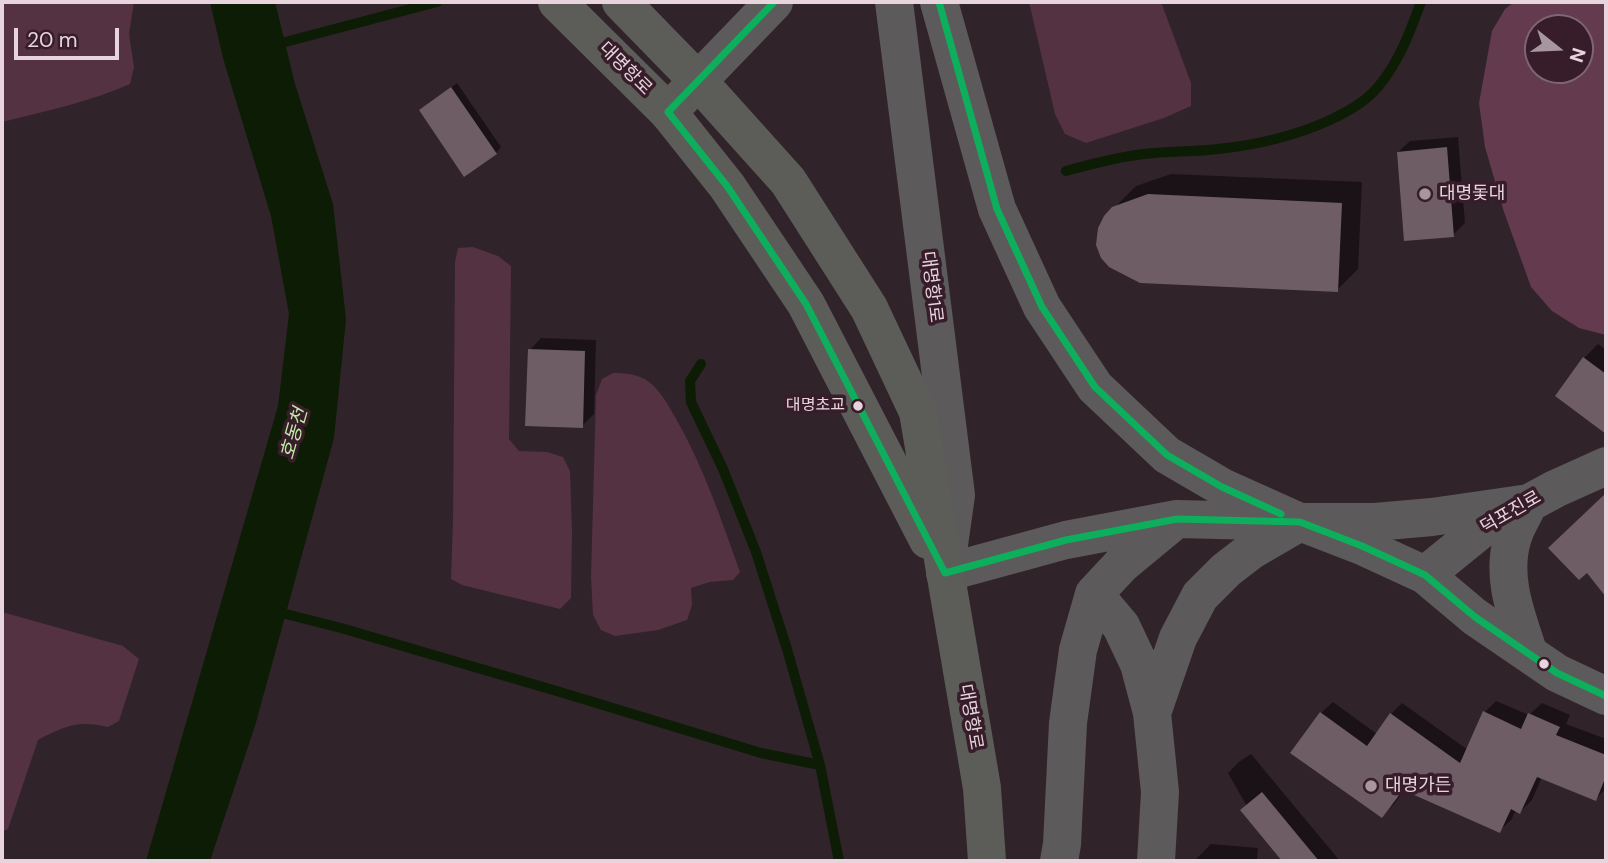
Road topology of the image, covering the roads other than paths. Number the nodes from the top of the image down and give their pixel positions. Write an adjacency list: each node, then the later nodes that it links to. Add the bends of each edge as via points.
1 (556, 2): 7 (main road, 대명항로)
2 (621, 2): 6 (main road, 대명항로)
3 (774, 2): 6 (street)
4 (894, 2): 12 (street, 대명항1로, via 956,495)
5 (939, 2): 11 (street, via 998,209 1042,307 1095,387 1167,455 1222,487)
6 (698, 81): 7 (street); 12 (main road, 대명항로, via 789,181 869,308 918,412)
7 (668, 112): 12 (main road, 대명항로, via 727,186 806,304)
8 (1606, 466): 9 (street, 덕포진로)
9 (1529, 503): 11 (street, via 1374,522); 13 (street, 덕포진로, via 1483,528); 15 (street, via 1513,537 1508,568 1513,604)
10 (1177, 519): 11 (street); 12 (street, via 1066,540); 14 (street)
11 (1300, 522): 13 (street); 17 (street, via 1252,550 1200,596 1178,638)
12 (945, 573): 18 (main road, 대명항로, via 982,788)
13 (1425, 575): 15 (street)
14 (1094, 594): 17 (street, via 1121,626 1139,664); 19 (street, via 1078,650 1068,723)
15 (1529, 654): 16 (street)
16 (1606, 696)
17 (1152, 713): 20 (street, via 1160,792)
18 (987, 861)
19 (1059, 861)
20 (1156, 861)

